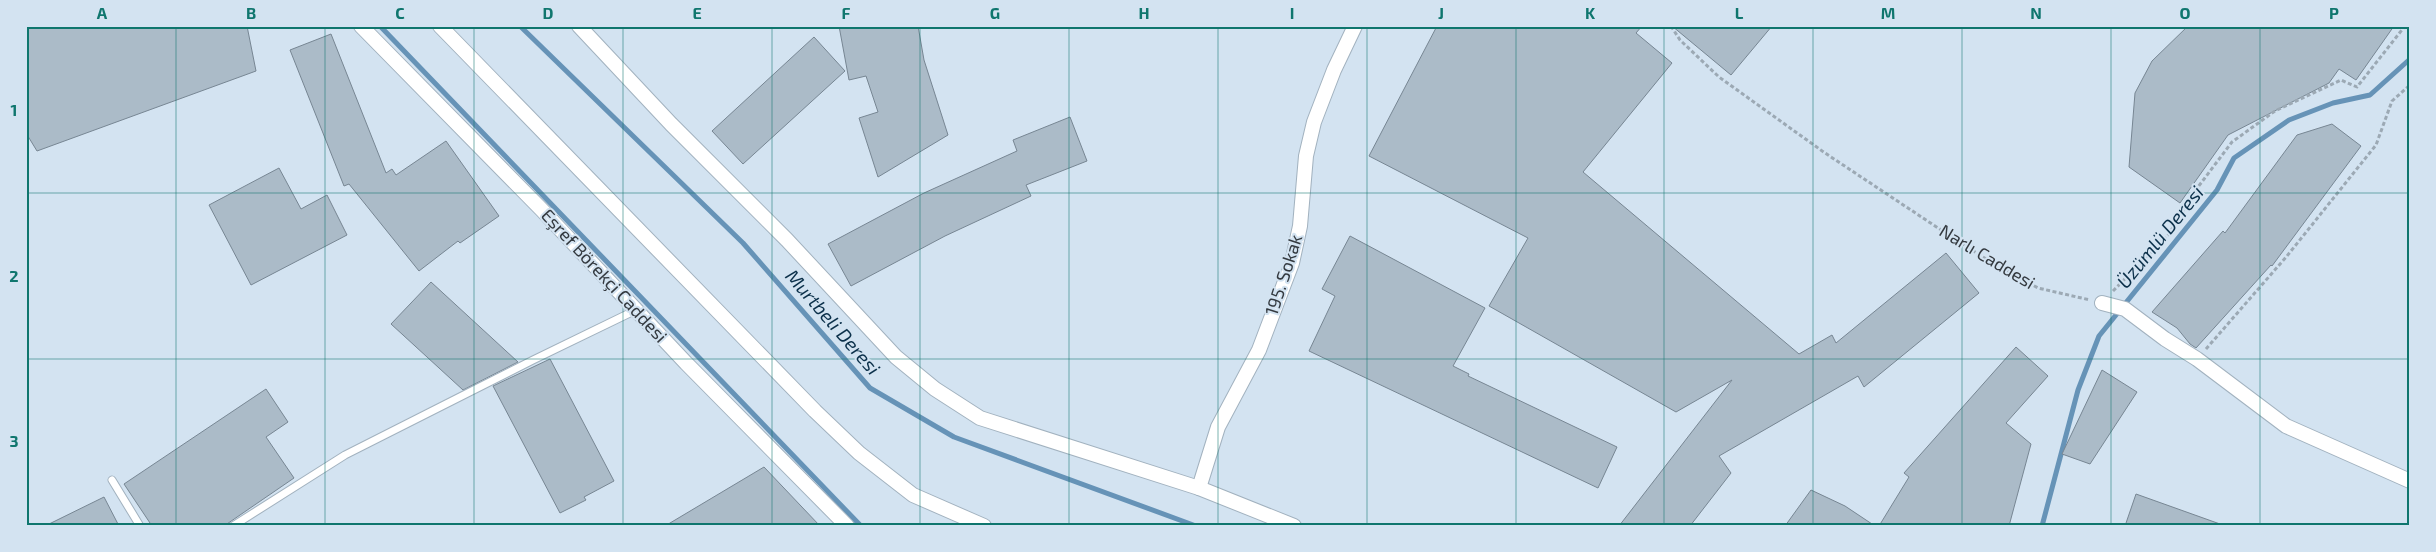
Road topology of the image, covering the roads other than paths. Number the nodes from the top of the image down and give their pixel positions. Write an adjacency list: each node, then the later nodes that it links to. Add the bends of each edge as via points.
1 (362, 26): 6 (street, Eşref Börekçi Caddesi)
2 (440, 26): 13 (street, via 859,453 913,495)
3 (580, 26): 9 (street, via 896,357 935,389 980,418)
4 (1355, 26): 9 (street, 195. Sokak, via 1314,122 1306,156 1300,226 1292,263 1259,350 1218,427)
5 (2106, 304): 8 (street, via 2125,309 2286,426)
6 (636, 310): 11 (lane, via 345,455); 12 (street, Eşref Börekçi Caddesi)
7 (112, 480): 10 (lane)
8 (2410, 481)
9 (1199, 488): 14 (street)
10 (140, 526)
11 (233, 526)
12 (846, 526)
13 (984, 526)
14 (1294, 526)

